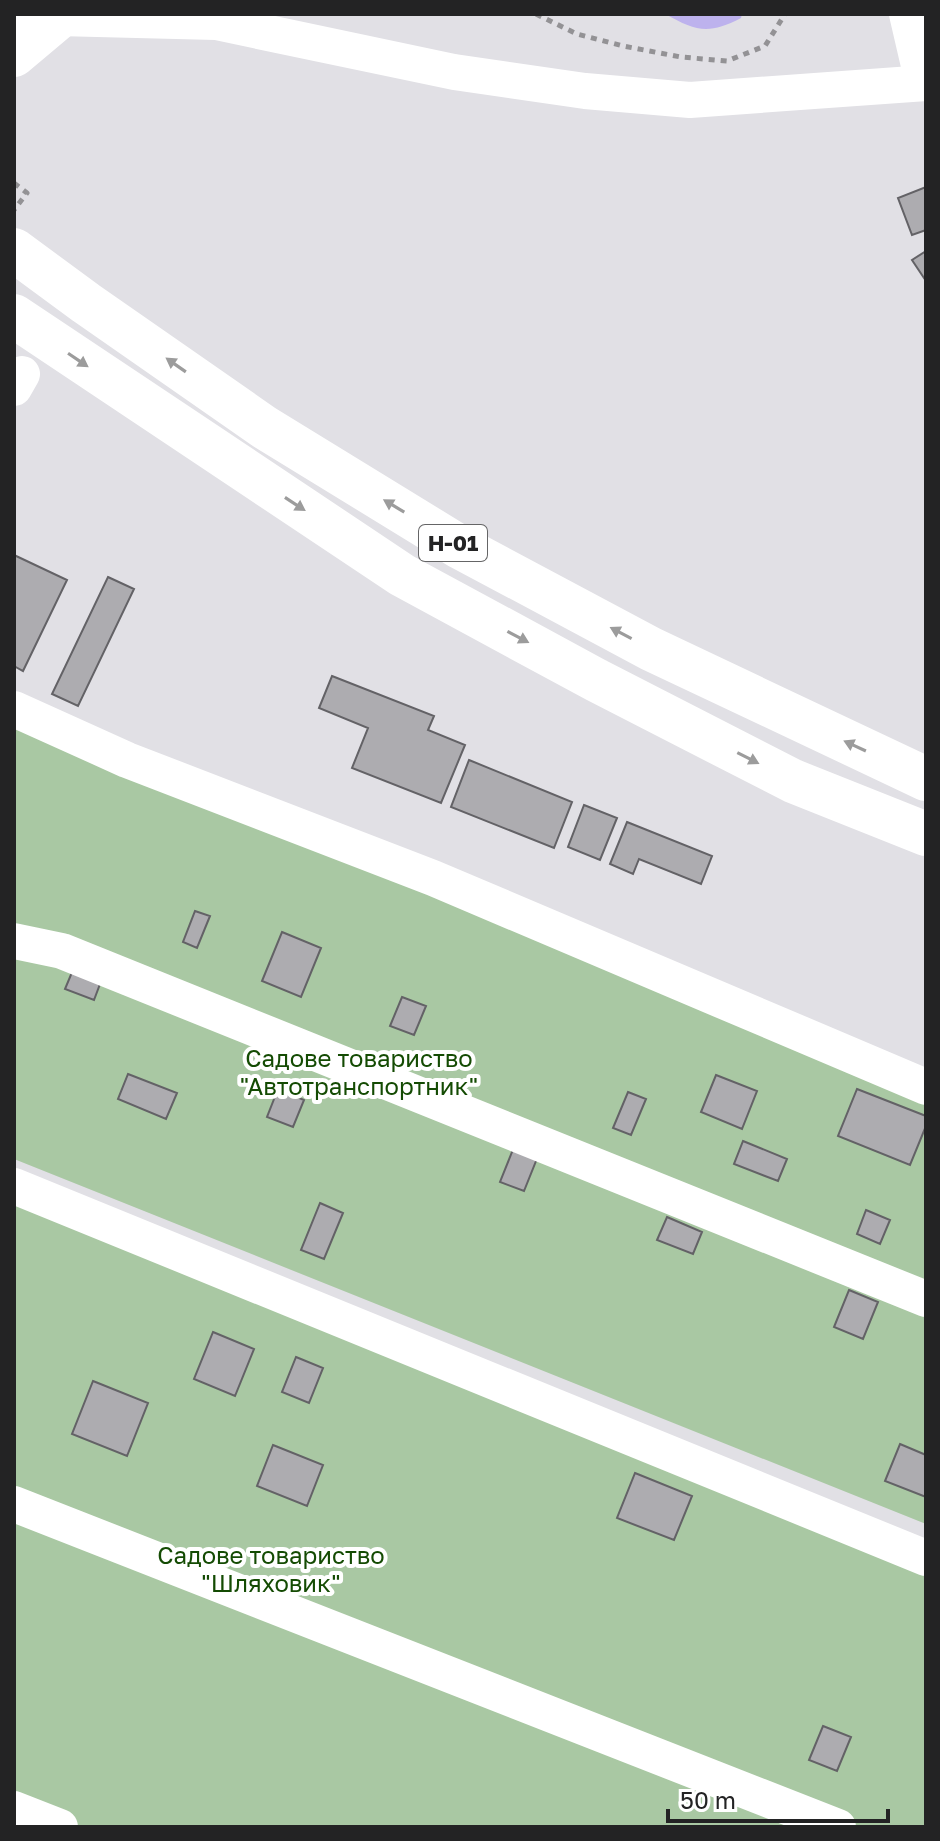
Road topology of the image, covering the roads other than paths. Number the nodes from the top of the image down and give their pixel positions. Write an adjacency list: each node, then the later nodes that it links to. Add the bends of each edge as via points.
1 (907, 14): 6 (street)
2 (58, 18): 3 (street); 4 (street); 5 (main road)
3 (216, 18): 6 (street, via 454,72 600,92 690,100)
4 (14, 20)
5 (14, 55)
6 (925, 83)
7 (14, 250): 10 (main road, Н-01, one-way to 7, via 651,649 458,546 264,427)
8 (14, 316): 11 (main road, Н-01, one-way to 11, via 402,575 793,781)
9 (14, 709): 13 (street, via 127,760 433,878)
10 (926, 779)
11 (926, 834)
12 (14, 941): 15 (street, via 62,951)
13 (926, 1087)
14 (14, 1186): 17 (street)
15 (926, 1299)
16 (14, 1504): 20 (street)
17 (926, 1558)
18 (14, 1809): 19 (street)
19 (60, 1827)
20 (838, 1827)

